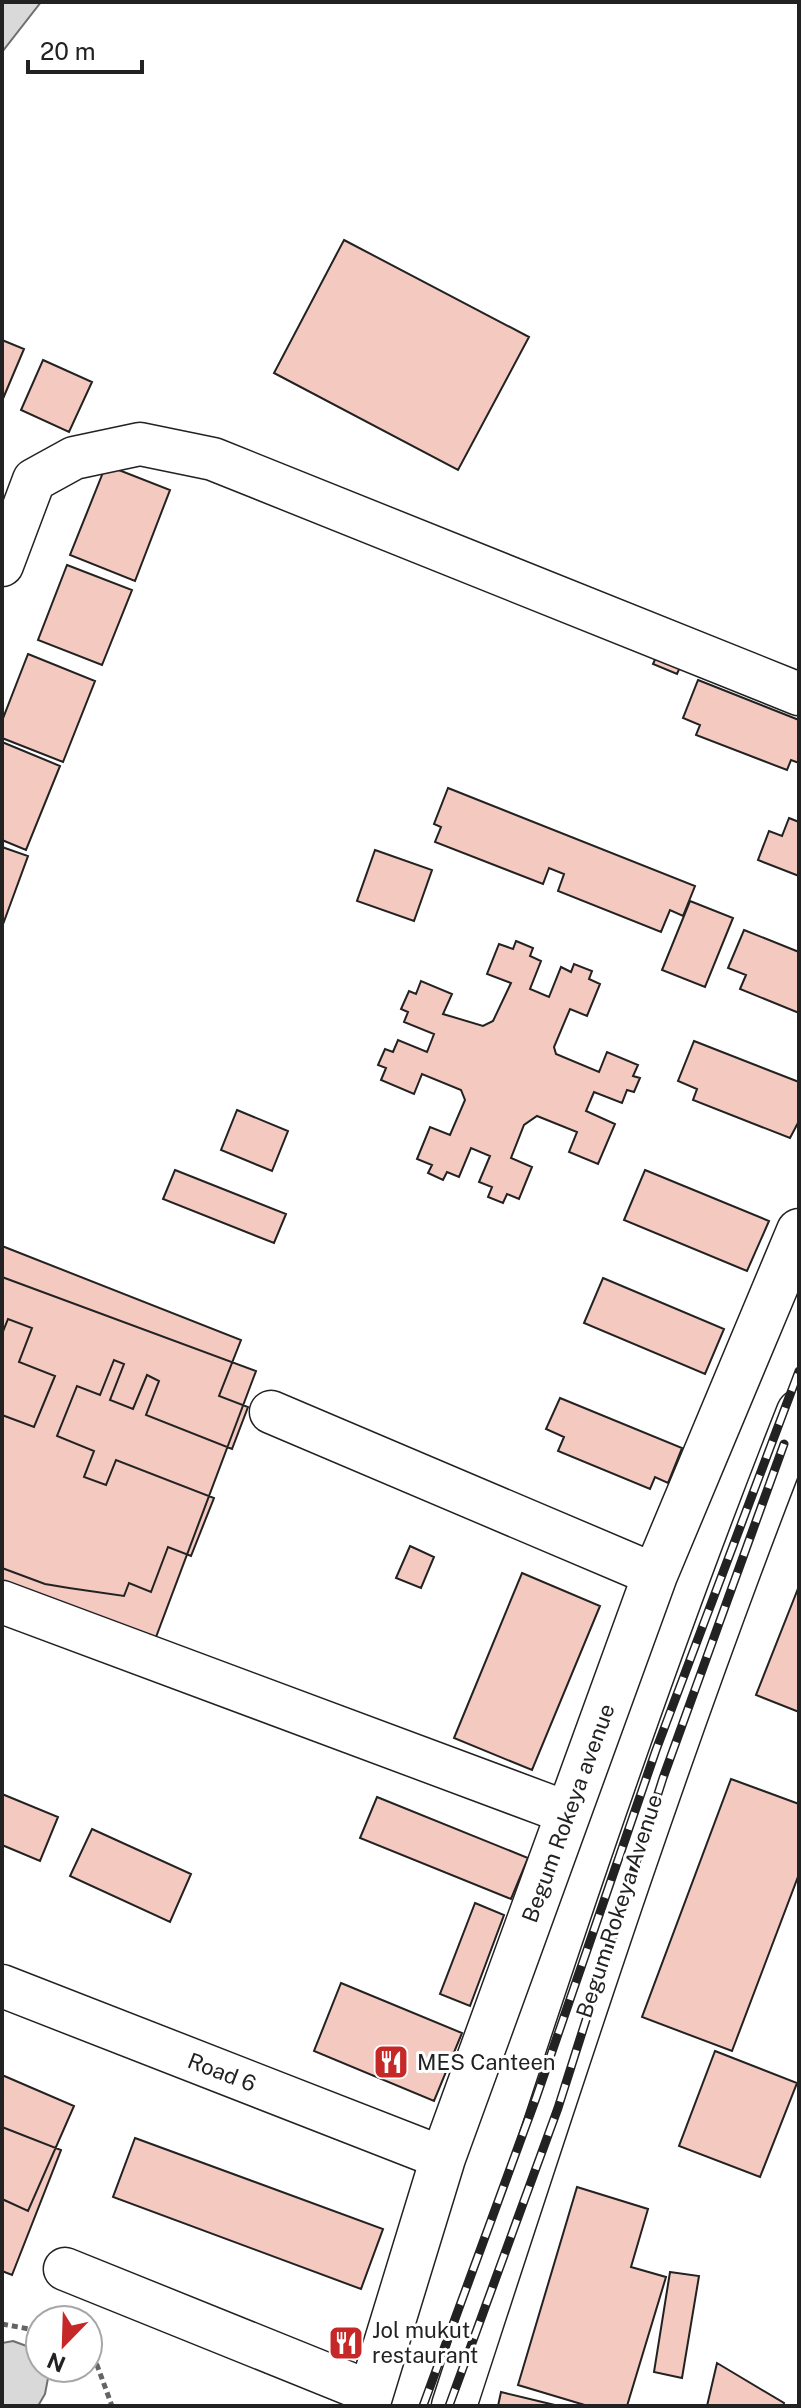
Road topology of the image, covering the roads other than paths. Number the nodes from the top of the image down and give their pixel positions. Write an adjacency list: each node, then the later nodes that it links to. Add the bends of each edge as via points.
1 (18, 474): 2 (street); 3 (street, via 140,444 213,459)
2 (2, 565)
3 (799, 694)
4 (799, 1231): 7 (main road, Begum Rokeya avenue)
5 (271, 1412): 7 (street)
6 (799, 1412): 14 (main road, Begum Rokeya Avenue, via 656,1793)
7 (655, 1575): 9 (main road, Begum Rokeya avenue)
8 (2, 1602): 9 (street)
9 (568, 1813): 11 (main road, Begum Rokeya avenue)
10 (2, 1986): 11 (street, Road 6)
11 (443, 2158): 13 (main road, Begum Rokeya avenue)
12 (65, 2269): 13 (street)
13 (368, 2399)
14 (454, 2406)

